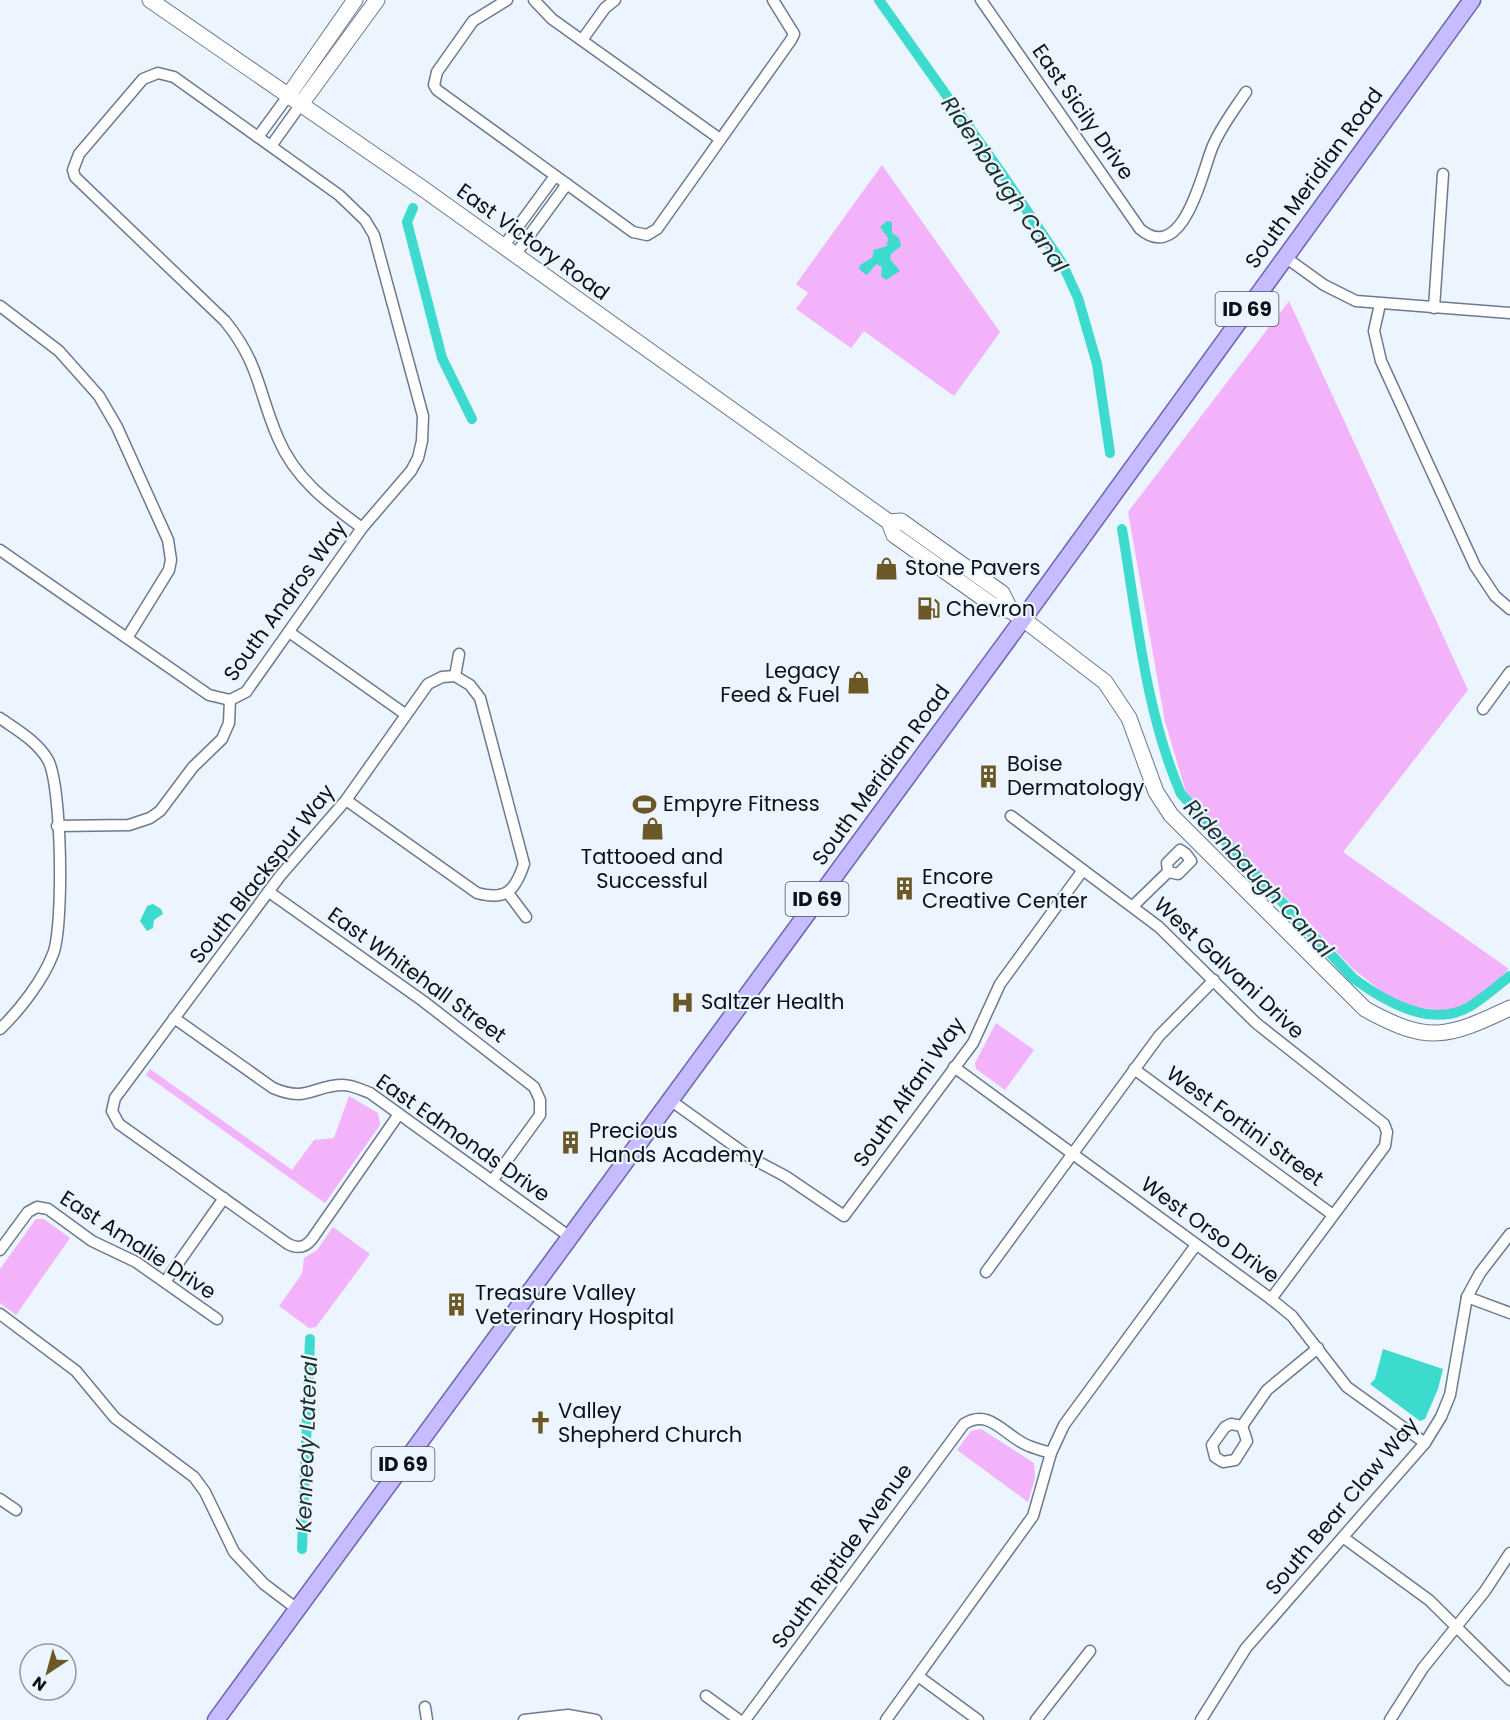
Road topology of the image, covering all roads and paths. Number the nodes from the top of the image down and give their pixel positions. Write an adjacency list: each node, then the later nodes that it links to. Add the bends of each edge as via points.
1 (150, 0): 12 (main road, East Victory Road)
2 (355, 0): 12 (main road)
3 (377, 0): 13 (main road)
4 (507, 0): 18 (street, via 472,21 437,72 434,85 442,95)
5 (534, 0): 10 (street, via 552,19)
6 (615, 0): 10 (street)
7 (773, 0): 15 (street, via 794,34)
8 (981, 0): 11 (street, East Sicily Drive, via 1148,236 1159,238 1176,230 1190,210 1219,134)
9 (1472, 0): 21 (main road, South Meridian Road / ID 69)
10 (582, 40): 15 (street)
11 (1246, 92)
12 (288, 96): 13 (main road, East Victory Road); 14 (street)
13 (301, 104): 16 (street); 20 (main road, East Victory Road)
14 (258, 137): 16 (street); 26 (street, via 174,77 158,73 142,79 79,154 73,170 80,182 225,321 255,368 272,424 288,459 314,491)
15 (720, 139): 19 (street, via 657,229 647,235 633,232)
16 (271, 146): 26 (street, South Andros Way, via 354,207 374,235 423,416 422,441 411,471)
17 (1443, 174): 24 (street)
18 (555, 176): 19 (street); 20 (street)
19 (567, 184): 20 (street)
20 (509, 251): 29 (main road, East Victory Road, via 889,522 901,521 1002,593)
21 (1285, 257): 22 (street, via 1340,295); 29 (main road, South Meridian Road / ID 69)
22 (1380, 304): 24 (street); 28 (street, via 1374,330 1381,361 1475,566 1495,596)
23 (0, 306): 31 (street, via 76,367 111,415 168,540 171,560 163,582)
24 (1434, 308): 25 (street)
25 (1510, 313)
26 (362, 528): 30 (street, South Andros Way)
27 (0, 550): 31 (street)
28 (1510, 609)
29 (1017, 615): 42 (main road, East Victory Road, via 1106,682 1129,718 1156,792); 54 (main road, South Meridian Road / ID 69)
30 (289, 632): 35 (street, South Andros Way, via 246,692); 37 (street)
31 (127, 638): 35 (street, via 209,695)
32 (459, 654): 34 (street)
33 (1510, 672): 36 (street)
34 (455, 676): 37 (street, South Blackspur Way, via 428,684); 45 (street, via 470,685 480,698 524,864 518,882)
35 (230, 700): 41 (street, South Andros Way, via 229,723 222,739 193,767 160,811 129,825)
36 (1483, 709)
37 (405, 714): 39 (street, South Blackspur Way)
38 (0, 718): 41 (street, via 42,752 55,781)
39 (345, 800): 44 (street, South Blackspur Way); 45 (street, via 477,893 494,898)
40 (1011, 816): 43 (street, West Galvani Drive)
41 (57, 826): 51 (street, via 56,944 41,975)
42 (1192, 848): 46 (street, via 1180,850 1167,863 1168,872); 49 (main road, East Victory Road, via 1346,993 1386,1021 1440,1034 1464,1030)
43 (1083, 870): 46 (street, West Galvani Drive); 52 (street, South Alfani Way, via 1000,984 973,1043)
44 (269, 892): 50 (street, South Blackspur Way); 57 (street, East Whitehall Street, via 423,1001 527,1080 538,1094 540,1114)
45 (508, 893): 47 (street)
46 (1133, 906): 48 (street, West Galvani Drive)
47 (526, 917)
48 (1214, 980): 53 (street, via 1159,1036); 59 (street, West Galvani Drive, via 1286,1049 1380,1118 1387,1132 1385,1146)
49 (1510, 1008)
50 (174, 1018): 55 (street, East Edmonds Drive, via 273,1088 305,1095 342,1085 370,1094); 58 (street, South Blackspur Way, via 115,1098 112,1111 119,1124)
51 (0, 1029)
52 (954, 1067): 54 (street, South Alfani Way, via 844,1216 751,1158); 56 (street, West Orso Drive)
53 (1134, 1069): 56 (street); 59 (street, West Fortini Street)
54 (670, 1100): 61 (main road, South Meridian Road / ID 69)
55 (399, 1114): 57 (street, East Edmonds Drive); 58 (street, via 307,1245 288,1244)
56 (1072, 1154): 62 (street, West Orso Drive); 64 (street)
57 (492, 1181): 61 (street, East Edmonds Drive)
58 (224, 1198): 65 (street)
59 (1333, 1215): 67 (street)
60 (1510, 1234): 66 (street, South Bear Claw Way)
61 (570, 1237): 79 (main road, South Meridian Road / ID 69)
62 (1196, 1245): 67 (street, West Orso Drive); 74 (street, via 1064,1425)
63 (0, 1250): 65 (street, East Amalie Drive, via 28,1212 38,1207 48,1209 92,1241 125,1256)
64 (986, 1272)
65 (165, 1282): 70 (street, East Amalie Drive)
66 (1467, 1297): 68 (street); 73 (street, South Bear Claw Way, via 1450,1395)
67 (1271, 1299): 71 (street, West Orso Drive, via 1292,1316)
68 (1510, 1313)
69 (0, 1314): 79 (street, via 76,1371 115,1418 194,1477 234,1552 264,1584)
70 (217, 1319)
71 (1318, 1348): 72 (street, via 1268,1390); 73 (street, West Orso Drive, via 1347,1387)
72 (1242, 1426)
73 (1425, 1443): 77 (street, South Bear Claw Way)
74 (1051, 1453): 82 (street, via 1033,1516); 91 (street, South Riptide Avenue, via 1028,1446 988,1419 974,1418 964,1424)
75 (0, 1499): 76 (street)
76 (16, 1510)
77 (1344, 1538): 80 (street); 95 (street, South Bear Claw Way, via 1246,1648)
78 (1510, 1553): 80 (street)
79 (297, 1609): 86 (main road, South Meridian Road / ID 69)
80 (1458, 1625): 83 (street); 96 (street, via 1423,1668)
81 (1089, 1651): 94 (street)
82 (918, 1676): 92 (street); 93 (street)
83 (1510, 1680)
84 (706, 1696): 90 (street)
85 (425, 1707): 87 (street)
86 (216, 1720)
87 (427, 1720)
88 (524, 1720): 89 (street, via 568,1715)
89 (597, 1720)
90 (740, 1720)
91 (745, 1720)
92 (886, 1720)
93 (978, 1720)
94 (1036, 1720)
95 (1201, 1720)
96 (1390, 1720)

